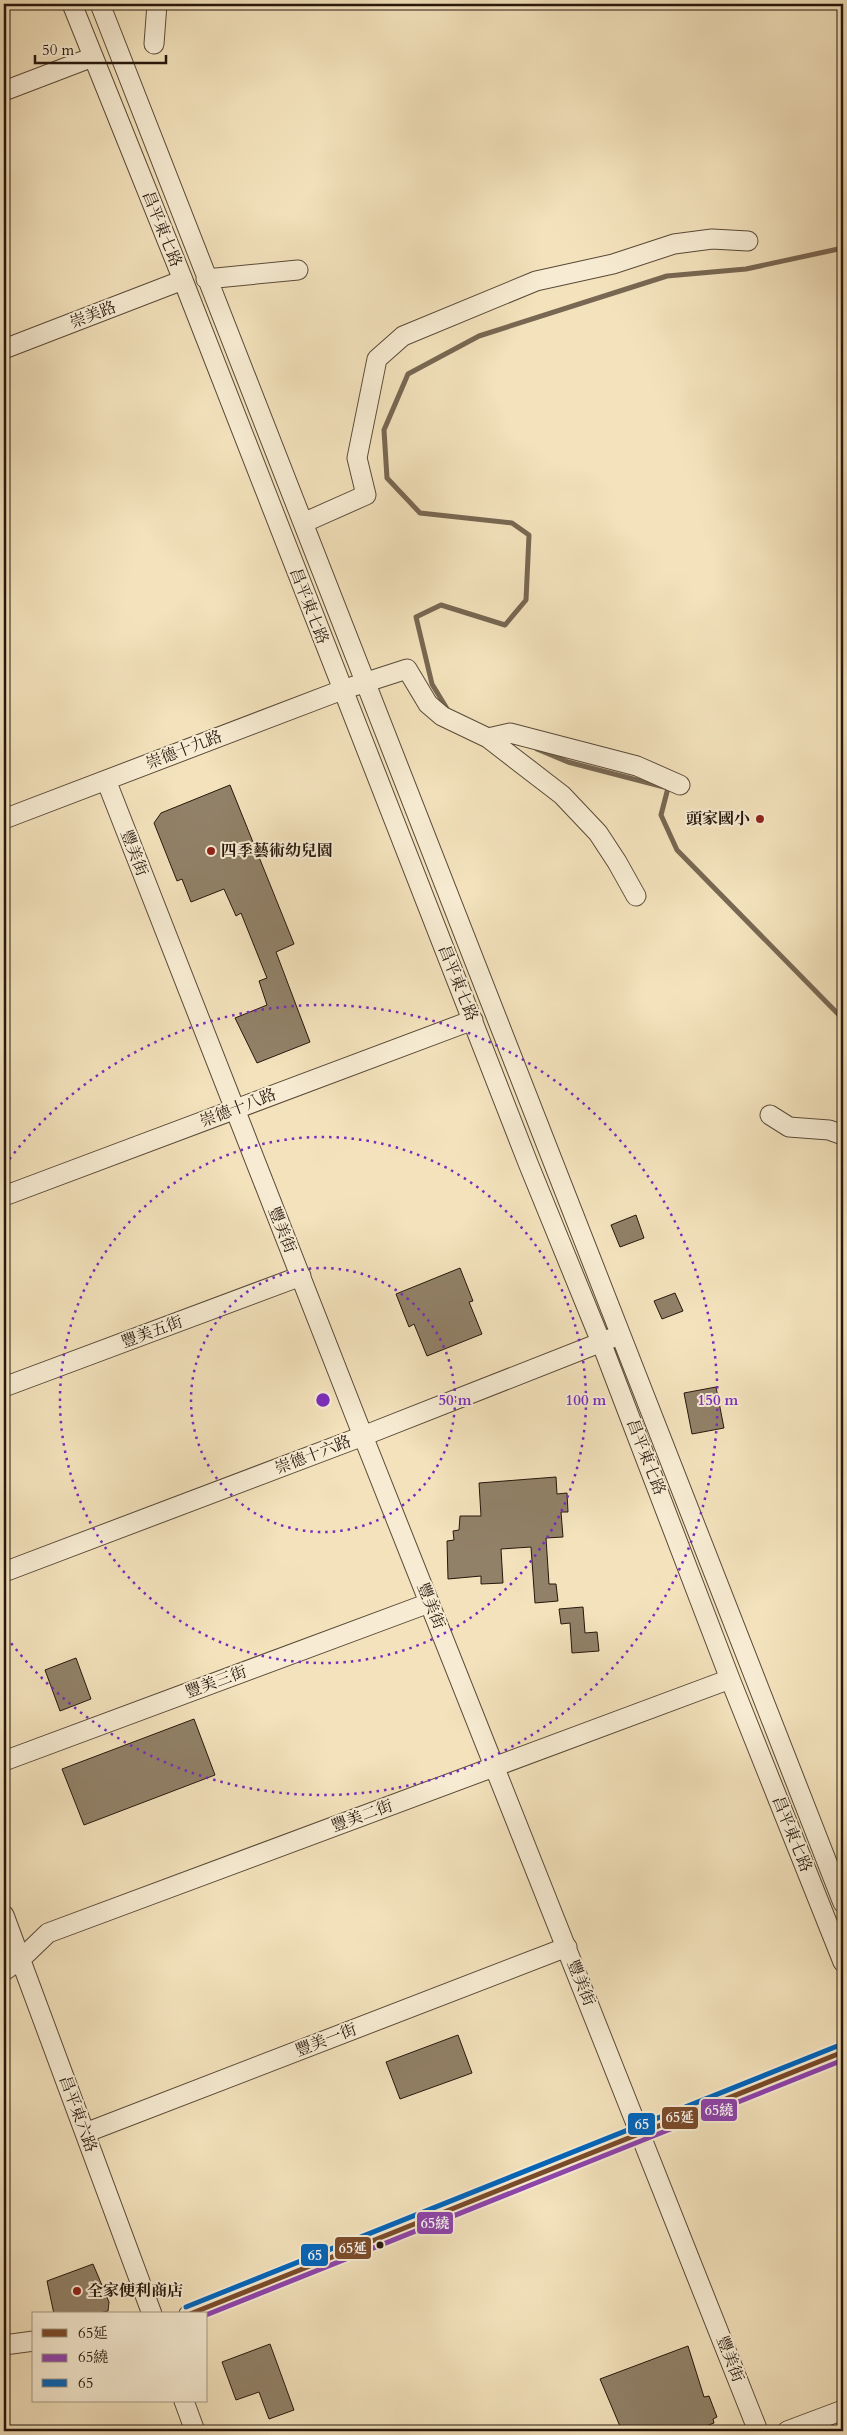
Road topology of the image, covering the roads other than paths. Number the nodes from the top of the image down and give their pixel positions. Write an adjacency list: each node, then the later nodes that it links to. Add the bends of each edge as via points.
1 (72, 4): 5 (street, 昌平東七路)
2 (100, 4): 9 (street, 昌平東七路)
3 (157, 4): 4 (street)
4 (154, 44)
5 (93, 57): 6 (street); 10 (street, 昌平東七路)
6 (4, 91)
7 (748, 241): 12 (street, via 674,244 613,264 536,281 403,336 377,359 357,458 366,495)
8 (298, 270): 9 (street)
9 (206, 279): 12 (street, 昌平東七路)
10 (183, 280): 11 (street, 崇美路); 14 (street, 昌平東七路)
11 (4, 349)
12 (302, 523): 13 (street, 昌平東七路)
13 (365, 682): 14 (street, 崇德十九路); 15 (street, 崇德十九路, via 407,669 428,704 442,716); 26 (street, 昌平東七路)
14 (342, 690): 16 (street, 崇德十九路); 20 (street, 昌平東七路)
15 (488, 738): 17 (street, via 510,733 637,766); 19 (street, via 562,795 598,833)
16 (106, 780): 18 (street, 崇德十九路); 21 (street, 豐美街)
17 (680, 786)
18 (4, 819)
19 (636, 896)
20 (473, 1020): 21 (street, 崇德十八路); 27 (street, 昌平東七路)
21 (235, 1109): 24 (street, 崇德十八路); 25 (street, 豐美街)
22 (770, 1116): 23 (street, via 790,1127 829,1130)
23 (843, 1135)
24 (4, 1196)
25 (301, 1276): 28 (street, 豐美五街); 29 (street, 豐美街)
26 (620, 1335): 27 (street, 崇德十六路); 35 (street, 昌平東七路)
27 (601, 1342): 29 (street, 崇德十六路); 32 (street, 昌平東七路)
28 (4, 1387)
29 (362, 1436): 30 (street, 崇德十六路); 31 (street, 豐美街)
30 (4, 1572)
31 (429, 1603): 33 (street, 豐美三街); 34 (street, 豐美街)
32 (730, 1678): 34 (street, 豐美二街); 39 (street, 昌平東七路)
33 (4, 1761)
34 (495, 1767): 37 (street, 豐美街); 38 (street, 豐美二街, via 48,1933)
35 (843, 1903)
36 (4, 1915): 38 (street, 昌平東六路)
37 (567, 1947): 42 (street, 豐美一街); 43 (street, 豐美街)
38 (21, 1959): 40 (street, 豐美二街); 42 (street, 昌平東六路)
39 (843, 1962)
40 (4, 1971)
41 (843, 2052): 43 (street)
42 (85, 2133): 44 (street, 昌平東六路)
43 (640, 2133): 45 (street); 51 (street, 豐美街)
44 (151, 2312)
45 (194, 2312)
46 (32, 2341): 47 (street)
47 (4, 2345)
48 (184, 2402): 50 (street)
49 (843, 2410): 52 (street)
50 (195, 2431)
51 (758, 2431)
52 (787, 2431)

